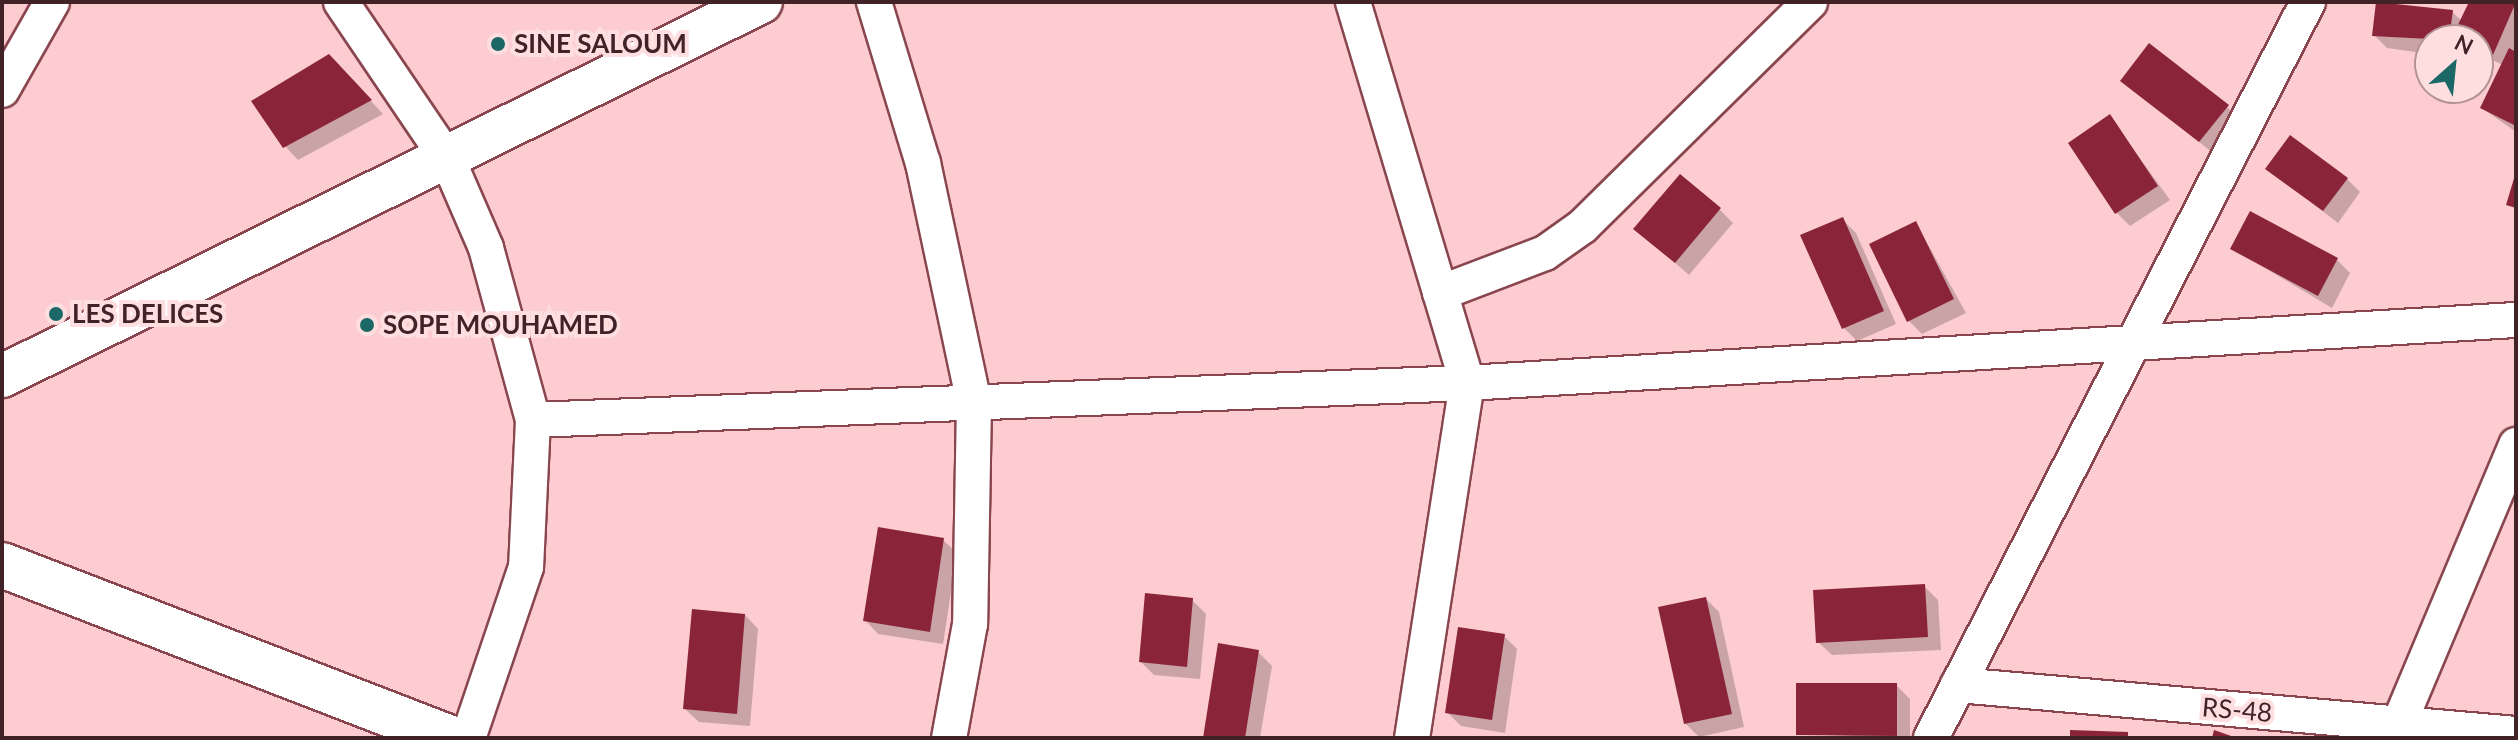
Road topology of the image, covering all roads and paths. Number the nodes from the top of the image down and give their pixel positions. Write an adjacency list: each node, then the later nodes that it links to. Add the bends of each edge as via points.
1 (52, 2): 8 (street)
2 (341, 2): 9 (street)
3 (761, 2): 9 (street)
4 (874, 2): 15 (street, via 923,163)
5 (1353, 2): 10 (street)
6 (1810, 2): 10 (street, via 1583,226 1545,253)
7 (2308, 2): 12 (street)
8 (2, 90)
9 (448, 160): 13 (street); 16 (street, via 486,248)
10 (1440, 293): 14 (street)
11 (2516, 320): 12 (street)
12 (2130, 345): 14 (street); 19 (street)
13 (3, 375)
14 (1467, 383): 15 (street); 25 (street)
15 (974, 402): 16 (street); 24 (street, via 970,624)
16 (533, 420): 23 (street, via 526,567)
17 (2516, 445): 20 (street)
18 (3, 565): 22 (main road)
19 (1958, 685): 20 (street, RS-48); 26 (street)
20 (2396, 731): 21 (street, RS-48)
21 (2516, 734)
22 (450, 738)
23 (468, 738)
24 (949, 738)
25 (1412, 738)
26 (1931, 738)

